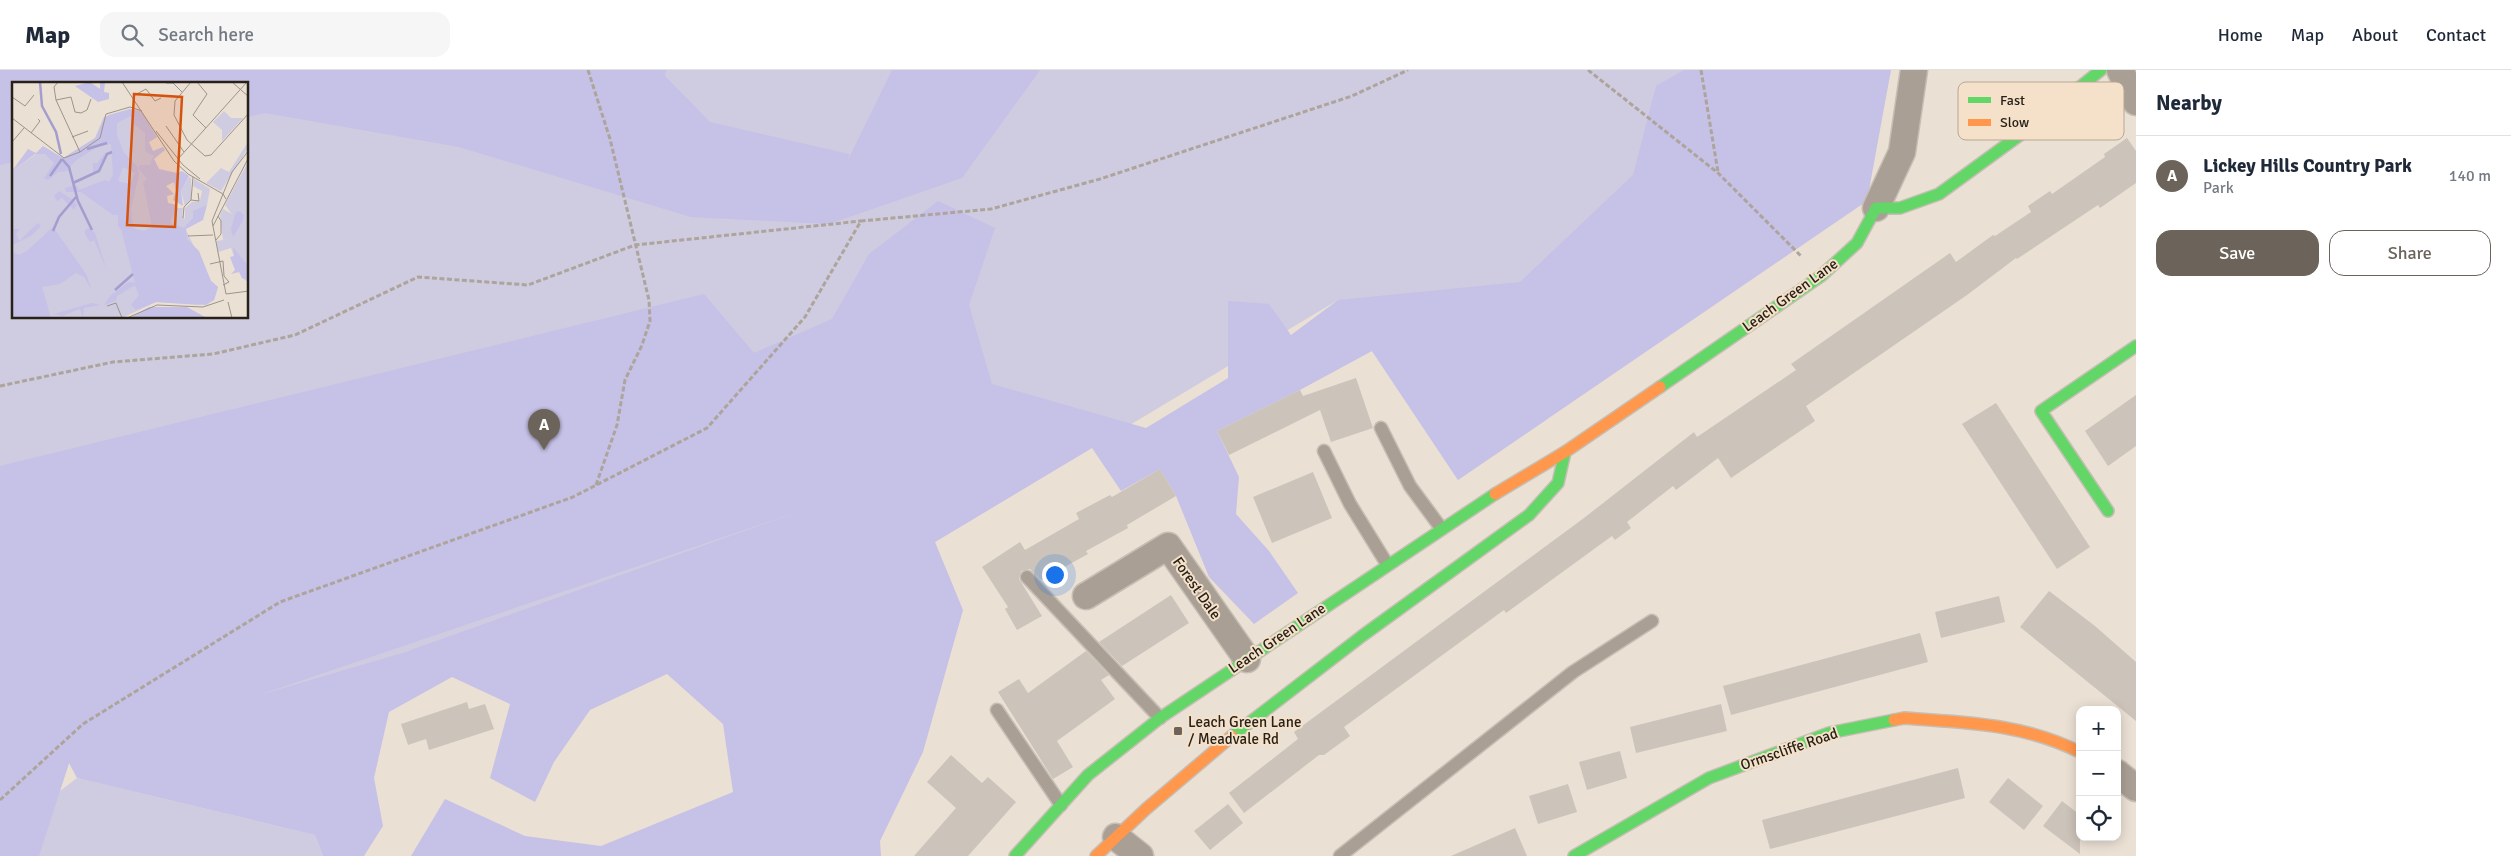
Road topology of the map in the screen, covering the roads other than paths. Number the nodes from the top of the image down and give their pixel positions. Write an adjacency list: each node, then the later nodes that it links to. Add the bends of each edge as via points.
1 (1914, 70): 7 (street, via 1902,152)
2 (2101, 70): 4 (street)
3 (2120, 70): 5 (street)
4 (2086, 82)
5 (2136, 102)
6 (2013, 140): 7 (street, via 1939,194 1900,208)
7 (1876, 208): 11 (street, Leach Green Lane, via 1857,243 1820,276)
8 (2136, 346): 12 (street, via 2041,411)
9 (1381, 428): 13 (lane, via 1410,486)
10 (1324, 451): 14 (lane, via 1350,504)
11 (1565, 452): 13 (street, Leach Green Lane); 25 (street, via 1558,483 1529,515 1288,693 1187,772)
12 (2108, 511)
13 (1441, 528): 14 (street, Leach Green Lane)
14 (1387, 564): 18 (street, Leach Green Lane)
15 (1027, 577): 20 (lane)
16 (1086, 596): 18 (street, Forest Dale, via 1168,546)
17 (1652, 621): 29 (lane, via 1573,672)
18 (1247, 659): 20 (street, Leach Green Lane)
19 (997, 710): 24 (lane)
20 (1160, 718): 24 (street, Leach Green Lane, via 1088,775)
21 (2078, 751): 30 (street, Ormscliffe Road, via 2060,742 2002,725 1904,718 1829,733 1709,778)
22 (2121, 776): 23 (street)
23 (2136, 788)
24 (1061, 805): 26 (street, Leach Green Lane)
25 (1116, 837): 27 (street); 28 (street)
26 (1015, 856)
27 (1096, 856)
28 (1140, 856)
29 (1340, 856)
30 (1574, 856)

